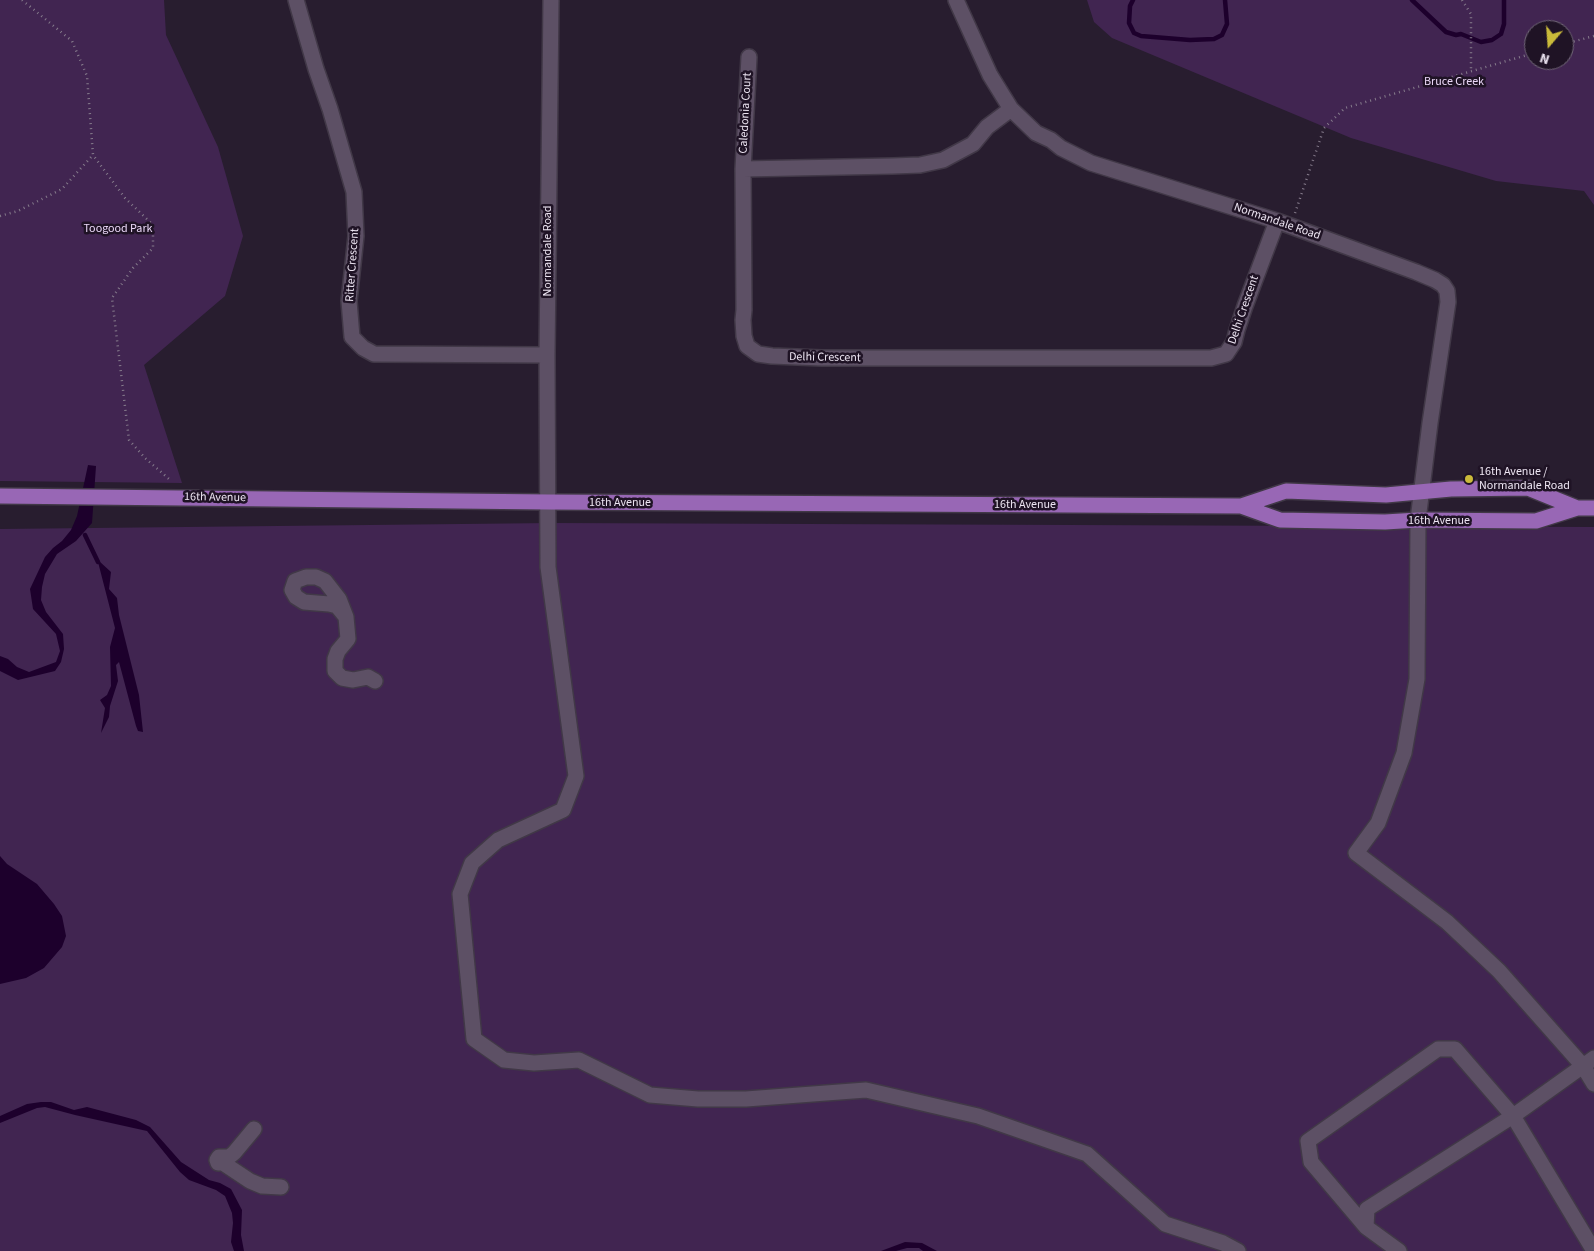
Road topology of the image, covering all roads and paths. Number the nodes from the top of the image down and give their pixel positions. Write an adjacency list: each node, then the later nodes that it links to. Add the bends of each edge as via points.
1 (22, 0): 12 (path, via 72,41 87,76)
2 (296, 0): 16 (street, Ritter Crescent, via 354,192 356,236 349,301 352,338 374,354)
3 (551, 0): 16 (street, Normandale Road)
4 (956, 0): 11 (street, Normandale Road, via 990,75)
5 (1462, 0): 10 (path, via 1471,14)
6 (1594, 36): 7 (path)
7 (1574, 41)
8 (1524, 56): 10 (path)
9 (749, 57): 13 (street, Caledonia Court)
10 (1471, 71): 15 (path, via 1345,108 1324,128)
11 (1011, 109): 13 (street, via 987,127 973,144 943,160 920,165); 15 (street, Normandale Road, via 1036,133 1091,163)
12 (93, 155): 14 (path, via 62,189 18,211); 17 (path, via 125,198 153,225 153,248 133,268 112,298 129,440)
13 (743, 169): 15 (street, Delhi Crescent, via 744,336 747,346 758,354 772,356 1212,358 1226,354 1234,342 1242,314)
14 (0, 216)
15 (1284, 224): 18 (street, Normandale Road, via 1416,272 1435,280 1447,291)
16 (547, 355): 20 (street, Normandale Road)
17 (169, 479)
18 (1421, 491): 21 (main road, 16th Avenue, via 1386,495 1286,491); 22 (main road, 16th Avenue, via 1528,488); 24 (street, Normandale Road)
19 (0, 496): 20 (main road, 16th Avenue)
20 (548, 502): 21 (main road, 16th Avenue); 33 (street, Normandale Road, via 548,567 576,776 563,810 498,840 472,863 460,894 474,1039 504,1060 534,1063 579,1060 650,1095 746,1099 866,1090 978,1116 1088,1154 1165,1224)
21 (1241, 506): 24 (main road, 16th Avenue, via 1280,520)
22 (1578, 508): 23 (main road, 16th Avenue); 24 (main road, 16th Avenue, via 1536,521)
23 (1594, 508)
24 (1418, 520): 27 (street, Normandale Road, via 1416,679 1404,753 1378,823 1356,853 1447,922)
25 (346, 617): 26 (street, via 348,639 338,651 335,671 342,678 368,677)
26 (375, 680)
27 (1589, 1062): 28 (street); 29 (street)
28 (1594, 1084)
29 (1512, 1116): 32 (street, via 1367,1209); 32 (street, via 1455,1049 1438,1049 1308,1141 1311,1162); 35 (street)
30 (254, 1129): 31 (street, via 234,1153 220,1157 218,1163 223,1163 250,1182)
31 (281, 1187)
32 (1366, 1227): 34 (street)
33 (1238, 1251)
34 (1400, 1251)
35 (1594, 1251)

